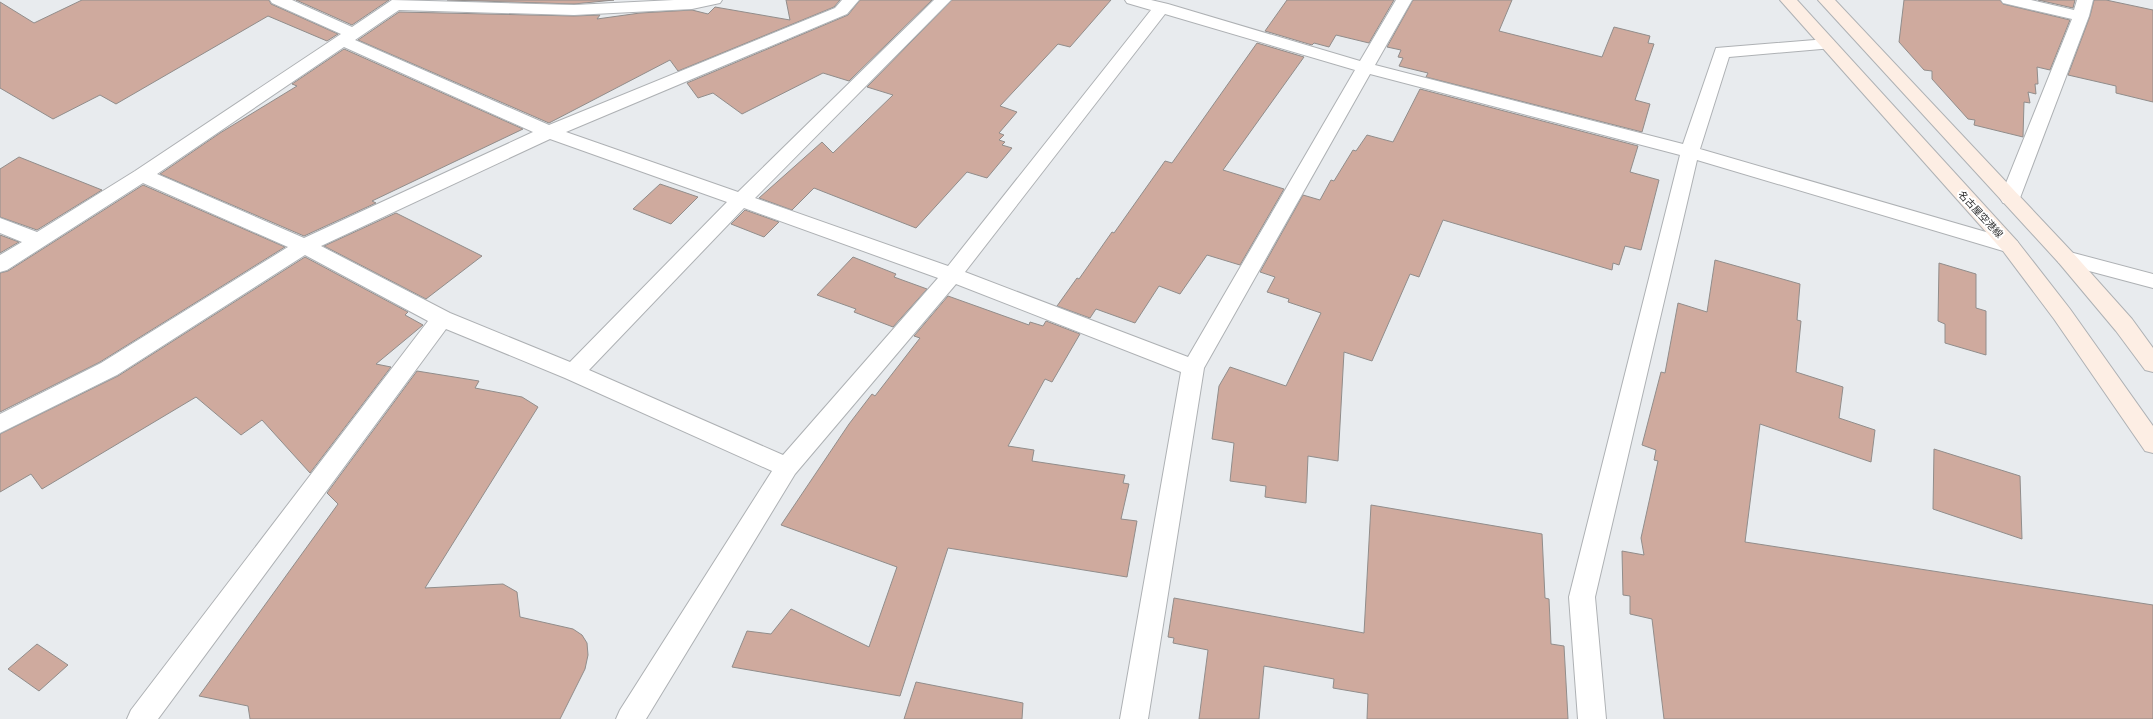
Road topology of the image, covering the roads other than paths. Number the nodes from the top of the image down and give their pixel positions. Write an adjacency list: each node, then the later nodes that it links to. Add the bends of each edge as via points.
1 (278, 0): 13 (street)
2 (714, 0): 10 (street, via 692,4 574,10)
3 (851, 0): 16 (street, via 842,11)
4 (943, 0): 20 (street)
5 (1133, 0): 11 (street)
6 (1404, 0): 15 (street)
7 (1788, 0): 14 (main road, 名古屋空港線)
8 (1826, 0): 19 (main road)
9 (2008, 0): 12 (street)
10 (400, 2): 13 (street)
11 (1162, 7): 15 (street); 27 (street)
12 (2083, 8): 19 (street)
13 (347, 37): 16 (street); 18 (street)
14 (1827, 44): 17 (street, via 1722,52); 24 (main road, 名古屋空港線)
15 (1366, 68): 17 (street); 31 (street)
16 (549, 132): 20 (street); 23 (street)
17 (1690, 152): 24 (street); 39 (street, via 1582,597)
18 (142, 175): 22 (street); 23 (street)
19 (2010, 198): 25 (main road)
20 (741, 200): 27 (street); 32 (street)
21 (0, 225): 22 (street)
22 (40, 241): 26 (street)
23 (304, 246): 29 (street); 33 (street, via 109,369)
24 (2010, 246): 34 (main road, 名古屋空港線, via 2062,314)
25 (2066, 258): 28 (street); 30 (main road, via 2124,325)
26 (0, 265)
27 (952, 275): 31 (street); 35 (street)
28 (2153, 281)
29 (442, 319): 32 (street); 36 (street)
30 (2153, 364)
31 (1194, 368): 38 (street)
32 (573, 372): 35 (street)
33 (0, 424)
34 (2153, 444)
35 (787, 467): 37 (street)
36 (142, 719)
37 (630, 719)
38 (1134, 719)
39 (1592, 719)

